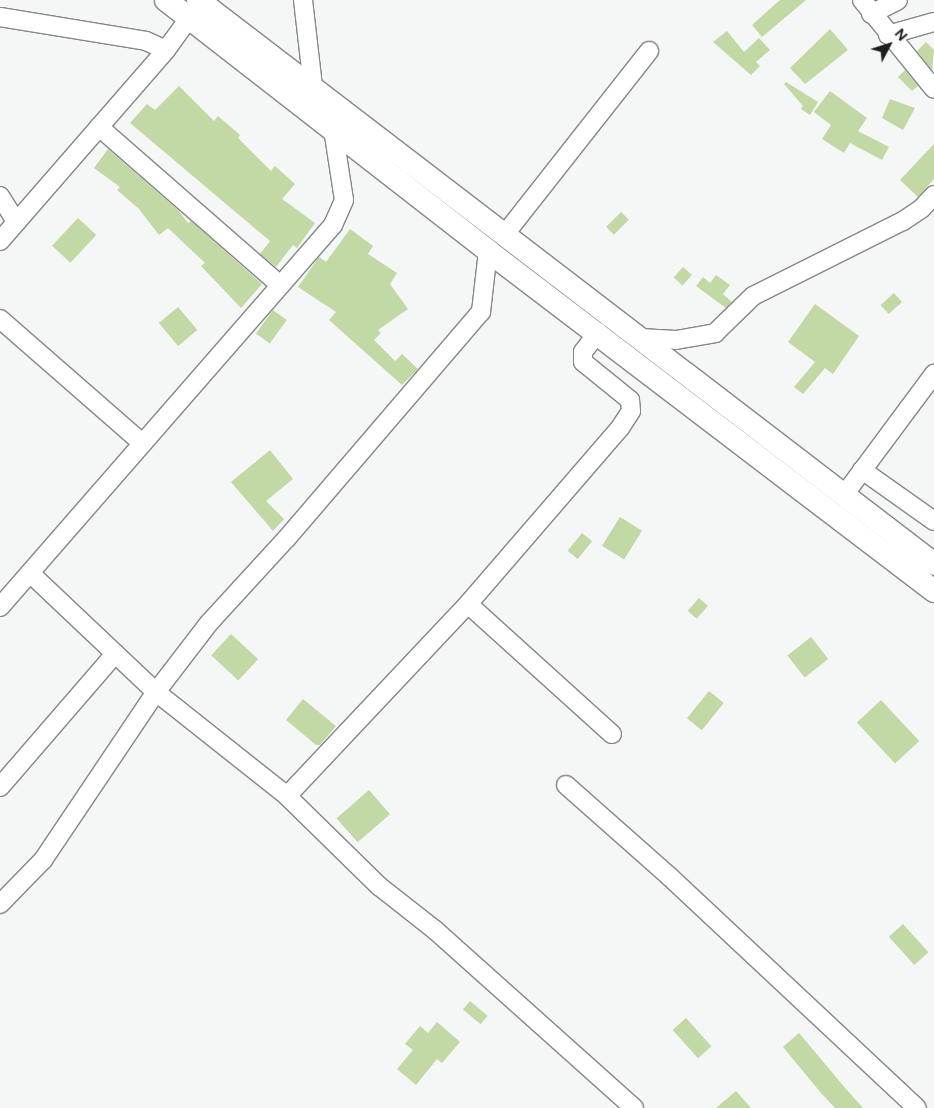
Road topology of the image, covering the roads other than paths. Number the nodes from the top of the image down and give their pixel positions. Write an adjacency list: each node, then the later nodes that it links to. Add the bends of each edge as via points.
1 (166, 0): 5 (main road)
2 (303, 0): 11 (street)
3 (898, 0): 4 (street)
4 (866, 7): 8 (street)
5 (194, 9): 9 (street); 11 (main road); 14 (main road)
6 (0, 17): 9 (street, via 146,41)
7 (934, 22): 8 (street)
8 (888, 35): 12 (street)
9 (166, 50): 13 (street)
10 (649, 51): 18 (street)
11 (313, 86): 18 (main road)
12 (934, 89)
13 (99, 127): 17 (street); 21 (street)
14 (333, 129): 20 (main road); 21 (street, via 344,200 333,225)
15 (934, 195): 24 (street, via 921,210 903,221 753,296 716,333 676,340)
16 (0, 196): 17 (street)
17 (16, 222): 19 (street)
18 (505, 234): 24 (main road)
19 (0, 241)
20 (488, 251): 23 (main road); 36 (street, via 481,312 287,538 209,623)
21 (280, 285): 26 (street)
22 (0, 320): 26 (street)
23 (598, 332): 32 (main road); 33 (street, via 583,352 583,362 630,400 631,411 620,428)
24 (640, 338): 28 (main road)
25 (934, 374): 27 (street)
26 (142, 443): 31 (street)
27 (862, 470): 28 (street); 29 (street)
28 (844, 494): 30 (main road)
29 (934, 521)
30 (934, 564)
31 (30, 573): 34 (street); 35 (street)
32 (934, 590)
33 (468, 604): 37 (street); 40 (street)
34 (0, 607)
35 (115, 654): 36 (street); 39 (street)
36 (156, 692): 40 (street); 41 (street, via 43,860)
37 (612, 734)
38 (566, 785): 43 (street, via 670,877)
39 (0, 787)
40 (287, 796): 42 (street, via 379,886 435,930)
41 (0, 904)
42 (634, 1108)
43 (917, 1108)

